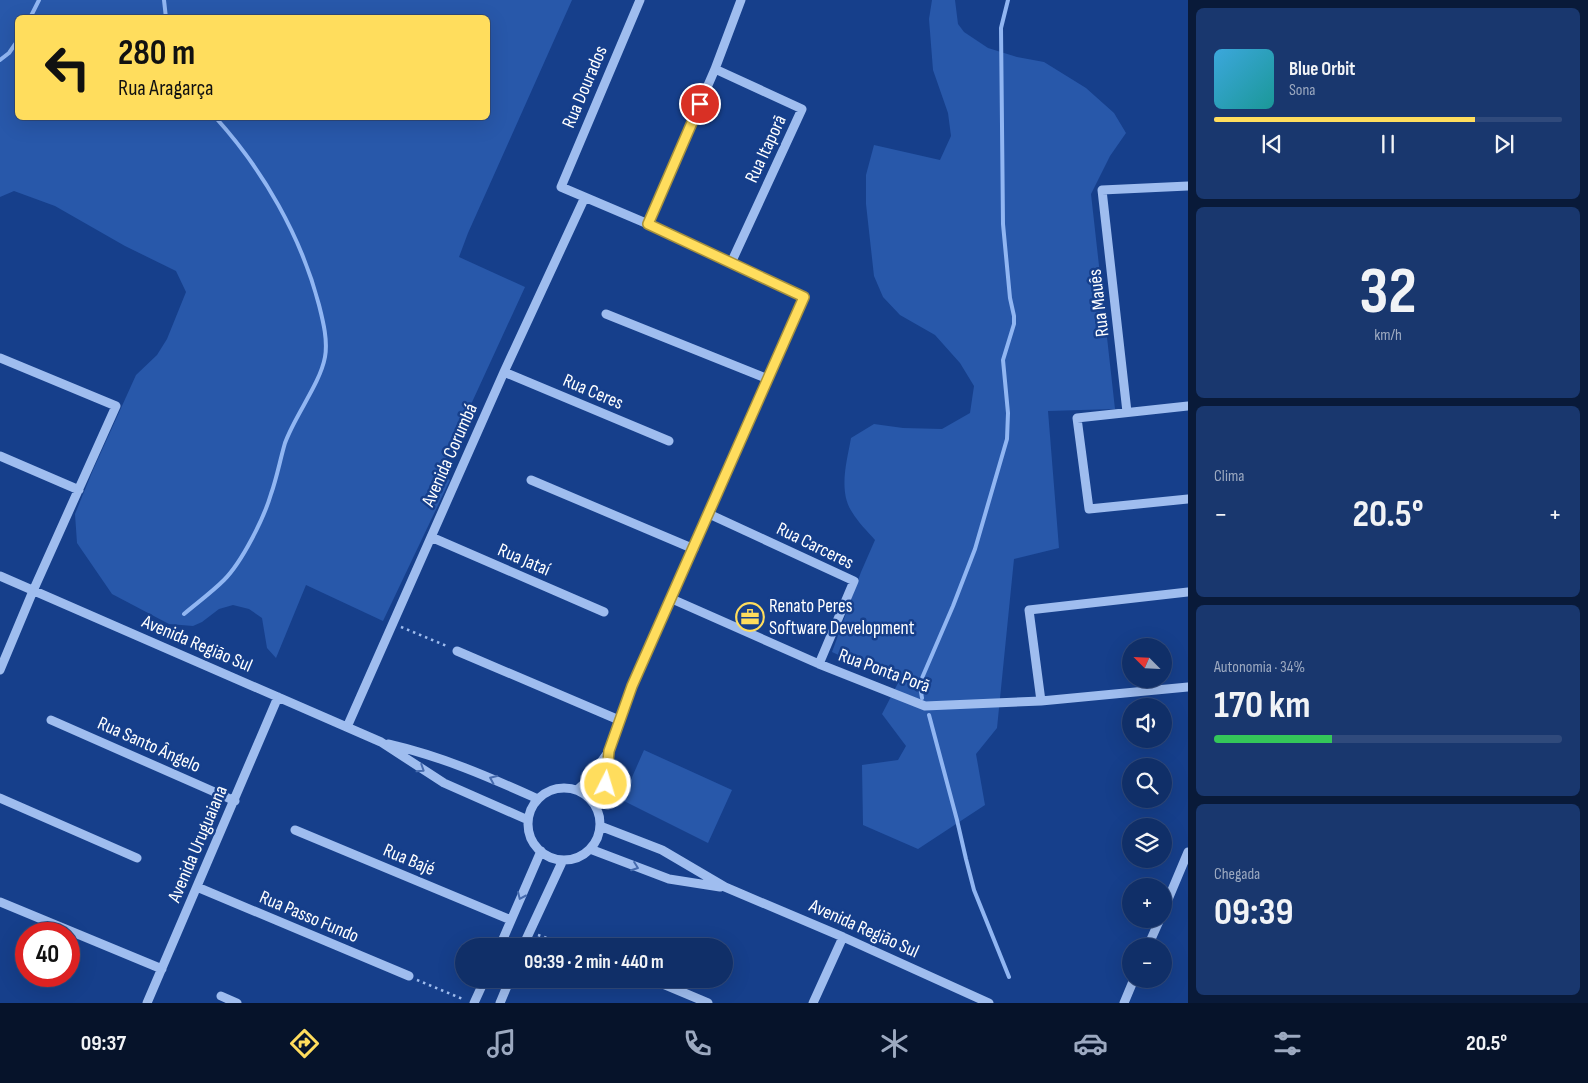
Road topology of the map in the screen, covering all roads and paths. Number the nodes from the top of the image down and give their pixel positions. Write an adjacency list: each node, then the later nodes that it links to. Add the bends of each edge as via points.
1 (640, 0): 5 (street, Rua Dourados, via 561,187)
2 (742, 0): 3 (street)
3 (714, 70): 6 (street); 7 (street, Rua Itaporã, via 802,109)
4 (1188, 186): 13 (street, Rua Mauês, via 1102,190)
5 (584, 197): 6 (street); 10 (street, Avenida Corumbá)
6 (648, 224): 7 (street)
7 (731, 263): 11 (street, via 804,297)
8 (606, 314): 11 (street)
9 (0, 358): 17 (street, via 116,406)
10 (504, 372): 14 (street, Rua Ceres); 20 (street, Avenida Corumbá)
11 (768, 380): 19 (street)
12 (1188, 406): 13 (street)
13 (1127, 412): 18 (street, via 1077,418 1089,509)
14 (669, 441)
15 (0, 456): 17 (street)
16 (531, 480): 21 (street)
17 (79, 490): 23 (street)
18 (1188, 499)
19 (709, 514): 21 (street); 29 (street, Rua Carceres, via 854,581)
20 (431, 537): 26 (street, Rua Jataí); 27 (street, Avenida Corumbá)
21 (694, 549): 25 (street)
22 (0, 576): 23 (street, Avenida Região Sul)
23 (33, 591): 30 (street); 32 (street, Avenida Região Sul)
24 (1188, 592): 33 (street, via 1029,610)
25 (672, 599): 29 (street, Rua Ponta Porã); 35 (street)
26 (604, 612)
27 (393, 624): 28 (path); 36 (street, Avenida Corumbá)
28 (457, 651): 35 (street)
29 (819, 664): 33 (street, Rua Ponta Porã, via 925,706)
30 (0, 670)
31 (1188, 687): 33 (street, Rua Ponta Porã)
32 (278, 697): 36 (street, Avenida Região Sul); 42 (street, Avenida Uruguaiana)
33 (1041, 701)
34 (51, 720): 42 (street, Rua Santo Ângelo)
35 (619, 720): 38 (street)
36 (347, 727): 37 (street, Avenida Região Sul)
37 (381, 742): 41 (street, Avenida Região Sul, one-way to 37, via 452,762); 44 (street, Avenida Região Sul, one-way to 44, via 444,784)
38 (609, 751): 39 (street); 43 (street, via 606,784)
39 (577, 790): 41 (street, via 558,788); 43 (street, via 587,796)
40 (0, 798): 50 (street)
41 (538, 799): 44 (street)
42 (235, 801): 52 (street, Avenida Uruguaiana)
43 (597, 809): 45 (street)
44 (528, 820): 48 (street, via 530,837)
45 (600, 826): 47 (street); 53 (street, Avenida Região Sul, via 662,850)
46 (295, 830): 56 (street, Rua Bajé)
47 (590, 849): 51 (street, via 577,857); 53 (street, Avenida Região Sul, one-way to 53, via 669,879)
48 (540, 851): 51 (street); 56 (street, one-way to 56)
49 (1188, 852): 54 (street)
50 (137, 858)
51 (563, 860): 57 (street)
52 (197, 888): 62 (street, Avenida Uruguaiana); 63 (street, Rua Passo Fundo)
53 (725, 888): 58 (street, Avenida Região Sul)
54 (1172, 890)
55 (0, 902): 62 (street)
56 (511, 920): 59 (street)
57 (530, 932): 60 (street); 61 (path)
58 (843, 937): 74 (street); 75 (street, Avenida Região Sul)
59 (503, 938)
60 (527, 938)
61 (548, 938)
62 (162, 969): 69 (street, Avenida Uruguaiana)
63 (409, 976): 71 (path)
64 (480, 988): 71 (street)
65 (506, 988): 72 (street)
66 (672, 988): 73 (street)
67 (1130, 988): 76 (street)
68 (221, 996): 70 (street)
69 (147, 1003)
70 (237, 1003)
71 (473, 1003)
72 (500, 1003)
73 (708, 1003)
74 (813, 1003)
75 (989, 1003)
76 (1124, 1003)

